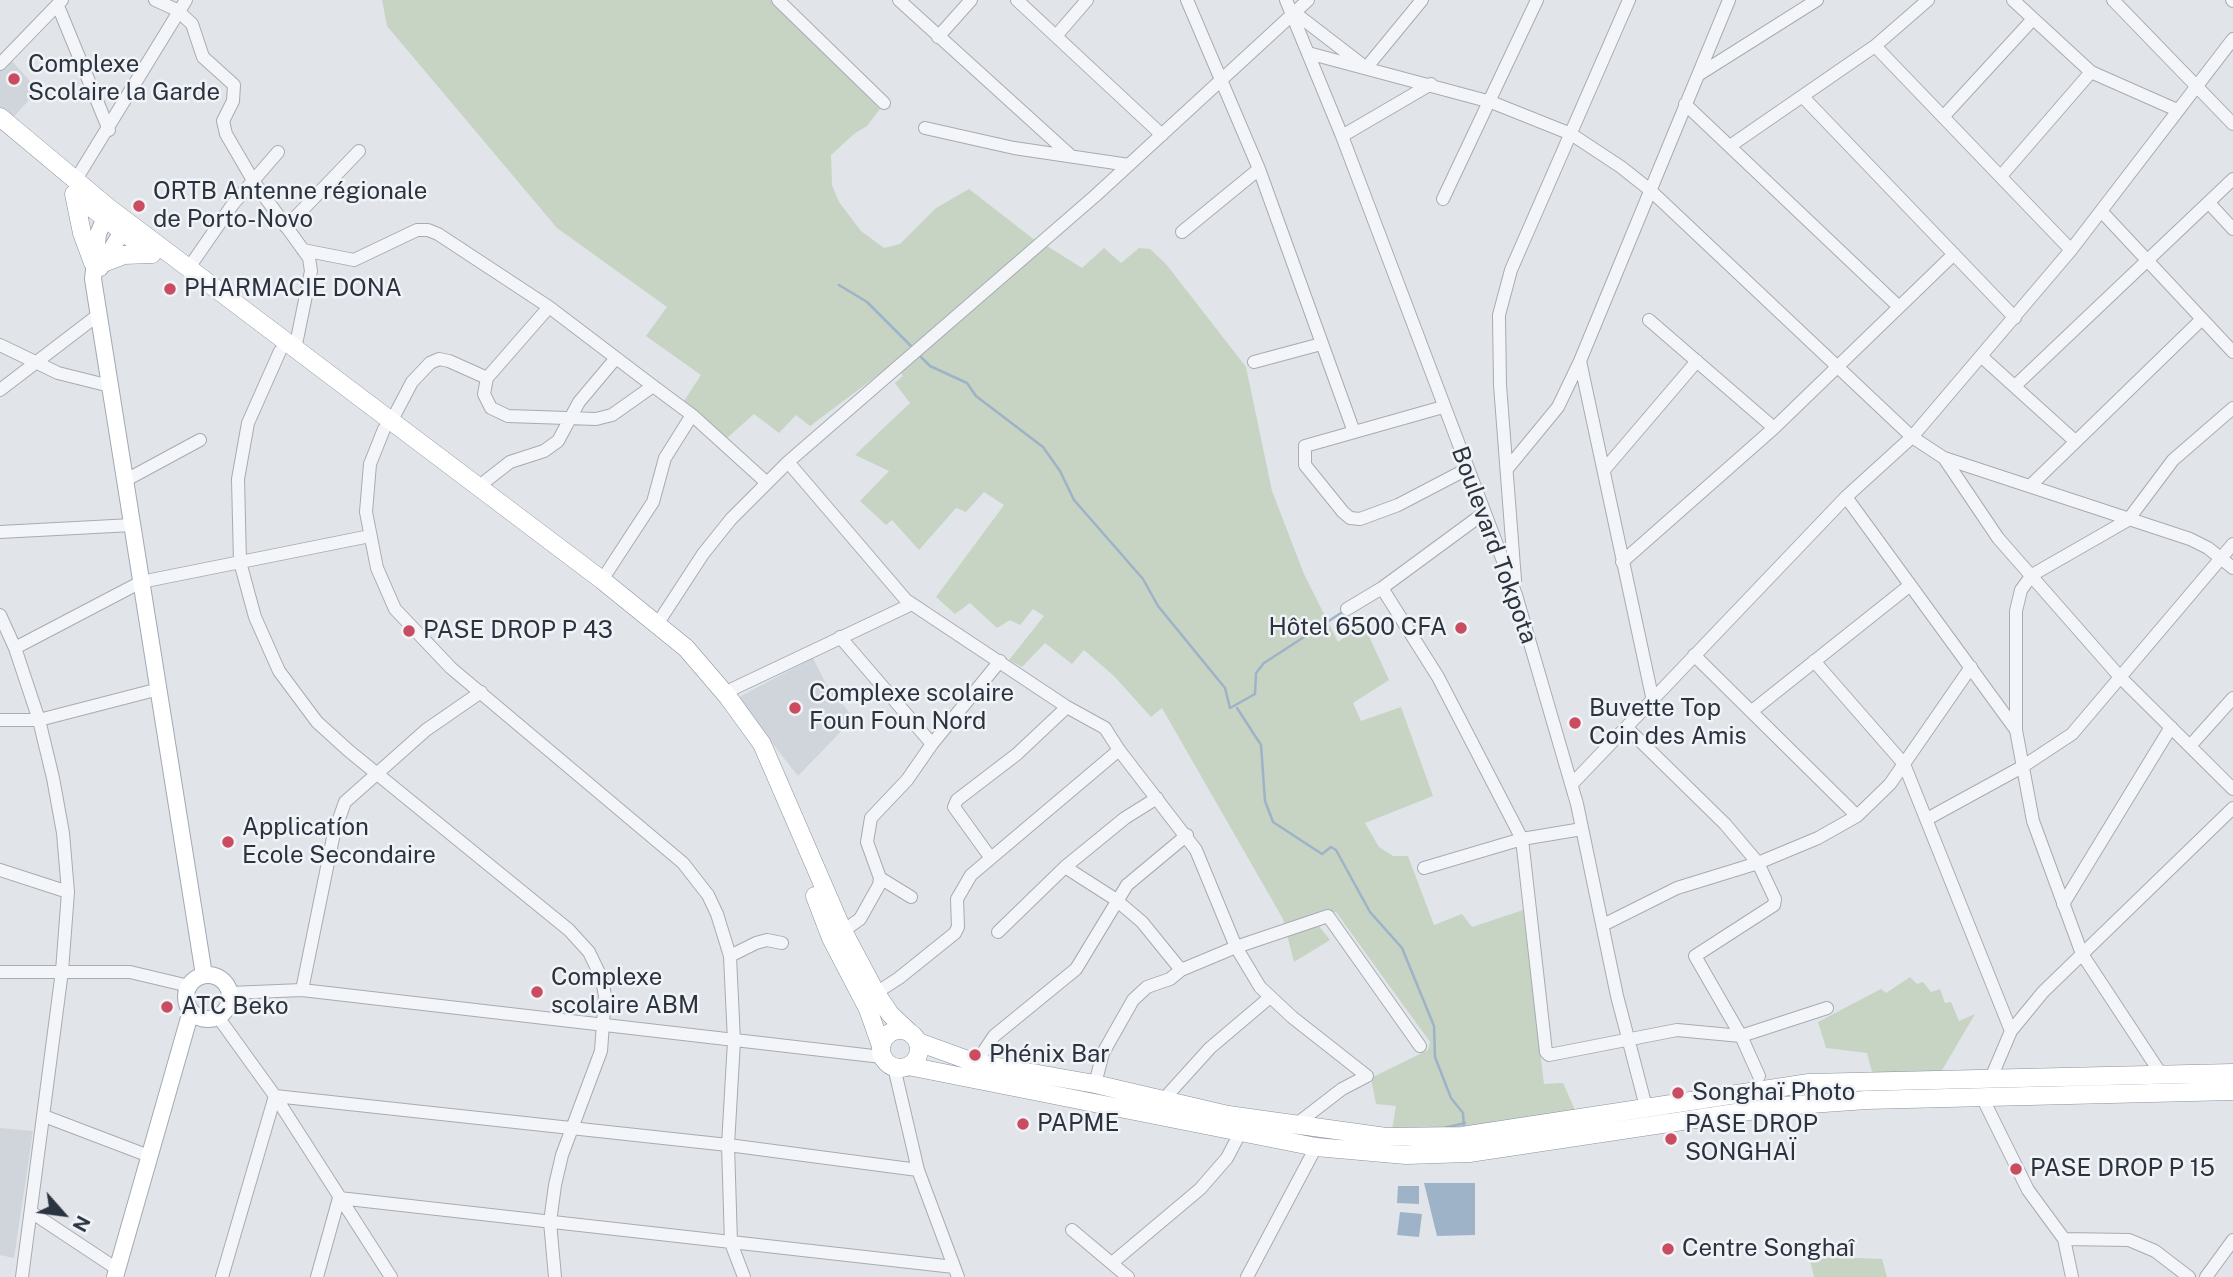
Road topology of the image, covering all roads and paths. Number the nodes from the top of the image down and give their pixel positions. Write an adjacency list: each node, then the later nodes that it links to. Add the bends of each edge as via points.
1 (155, 0): 19 (street)
2 (778, 0): 36 (street)
3 (899, 0): 23 (street)
4 (971, 0): 23 (street)
5 (1017, 0): 22 (street)
6 (1087, 0): 22 (street)
7 (1187, 0): 31 (street)
8 (1286, 0): 20 (street, Boulevard Tokpota)
9 (1308, 0): 20 (street)
10 (1422, 0): 28 (street)
11 (1537, 0): 35 (street)
12 (1629, 0): 45 (street)
13 (1729, 0): 30 (street)
14 (1817, 0): 30 (street)
15 (1927, 0): 25 (street)
16 (2013, 0): 21 (street)
17 (2113, 0): 33 (street)
18 (60, 3): 27 (street); 44 (street)
19 (181, 5): 44 (street); 56 (street, via 196,31 202,57 234,85 224,128)
20 (1294, 15): 26 (street, Boulevard Tokpota); 28 (street); 31 (street)
21 (2032, 19): 29 (street); 40 (street)
22 (1056, 36): 46 (street)
23 (938, 37): 51 (street)
24 (2233, 39): 33 (street)
25 (1875, 46): 34 (street); 40 (street)
26 (1308, 53): 28 (street); 47 (street, Boulevard Tokpota)
27 (0, 64)
28 (1366, 68): 32 (street)
29 (2091, 72): 38 (street); 54 (street)
30 (1698, 75): 37 (street)
31 (1222, 81): 46 (street); 53 (street)
32 (1431, 84): 35 (street); 47 (street)
33 (2196, 86): 38 (street); 41 (street)
34 (1803, 97): 48 (street); 70 (street)
35 (1491, 102): 45 (street); 59 (street)
36 (884, 103)
37 (1685, 104): 48 (street); 58 (street)
38 (2177, 110): 61 (street)
39 (0, 117): 57 (highway)
40 (1943, 117): 54 (street)
41 (2233, 124)
42 (925, 128): 51 (street)
43 (0, 130): 57 (highway)
44 (109, 130): 57 (street)
45 (1571, 134): 58 (street); 111 (street, via 1511,270 1499,315)
46 (1162, 135): 52 (street)
47 (1342, 136): 98 (street, Boulevard Tokpota)
48 (1730, 146): 76 (street)
49 (359, 151): 63 (street)
50 (278, 152): 56 (street)
51 (1071, 156): 52 (street)
52 (1129, 165): 109 (street)
53 (1259, 169): 66 (street); 82 (street)
54 (2001, 177): 68 (street)
55 (2233, 179): 60 (street)
56 (254, 182): 63 (street); 74 (street)
57 (75, 187): 62 (highway); 73 (highway, via 82,233)
58 (1650, 190): 88 (street); 92 (street)
59 (1443, 199)
60 (2208, 203): 65 (street); 72 (street)
61 (2102, 212): 68 (street); 72 (street)
62 (107, 214): 64 (highway); 73 (main road, via 97,234)
63 (286, 227): 67 (street)
64 (125, 228): 69 (highway); 73 (main road); 74 (highway)
65 (2233, 229)
66 (1182, 232)
67 (303, 250): 71 (street); 75 (street)
68 (2071, 250): 79 (street)
69 (151, 254): 73 (highway, via 124,255); 84 (highway)
70 (1954, 254): 76 (street); 79 (street)
71 (335, 255): 75 (street); 77 (street, via 360,259 417,230 428,230)
72 (2148, 260): 80 (street); 96 (street)
73 (96, 268): 78 (main road)
74 (188, 269): 84 (highway)
75 (311, 271): 84 (street)
76 (1898, 306): 92 (street)
77 (548, 307): 87 (street); 93 (street)
78 (98, 315): 91 (street); 94 (main road)
79 (2015, 318): 86 (street)
80 (2202, 319): 85 (street); 107 (street)
81 (1649, 320): 89 (street)
82 (1321, 344): 90 (street); 104 (street)
83 (0, 345): 91 (street)
84 (288, 350): 102 (highway); 125 (street, via 248,423 241,450)
85 (2233, 352)
86 (1982, 357): 96 (street); 105 (street)
87 (616, 358): 95 (street); 101 (street)
88 (1580, 361): 111 (street, via 1558,407); 112 (street)
89 (1696, 361): 103 (street); 112 (street)
90 (1254, 362)
91 (34, 363): 94 (street, via 77,380); 97 (street)
92 (1837, 368): 103 (street); 105 (street)
93 (487, 378): 101 (street, via 486,401 500,413); 102 (street, via 449,361 430,363 416,376)
94 (110, 386): 113 (main road)
95 (653, 386): 100 (street); 101 (street, via 612,415)
96 (2016, 386): 107 (street)
97 (0, 390)
98 (1443, 407): 104 (street); 110 (street, Boulevard Tokpota)
99 (2233, 408): 119 (street, via 2173,460)
100 (692, 415): 114 (street); 129 (street, via 665,458 653,502)
101 (570, 417): 116 (street, via 558,441 544,451 510,462)
102 (387, 426): 116 (highway); 122 (street, via 370,464 366,512); 208 (highway, via 640,623 677,655 720,703 771,787 831,938)
103 (1774, 428): 126 (street)
104 (1354, 432): 110 (street, via 1302,450 1312,477 1350,518 1360,519 1398,505)
105 (1912, 437): 108 (street); 117 (street)
106 (200, 440): 113 (street)
107 (2076, 441): 115 (street)
108 (1944, 458): 115 (street); 128 (street, via 1998,538)
109 (788, 462): 114 (street); 134 (street, via 880,573)
110 (1467, 468): 118 (street, Boulevard Tokpota)
111 (1507, 469): 133 (street)
112 (1604, 470): 126 (street)
113 (126, 480): 120 (main road)
114 (767, 482): 137 (street, via 703,554)
115 (2031, 485): 119 (street)
116 (478, 486): 129 (highway)
117 (1846, 497): 131 (street); 140 (street)
118 (1484, 513): 132 (street); 133 (street, Boulevard Tokpota)
119 (2128, 520): 124 (street, via 2190,539); 128 (street)
120 (132, 525): 121 (street); 130 (main road)
121 (0, 532)
122 (370, 536): 125 (street); 146 (street, via 377,568 395,609 419,638)
123 (2233, 544): 124 (street)
124 (2220, 557): 127 (street); 144 (street)
125 (240, 562): 130 (street); 162 (street, via 254,617 296,697 317,722)
126 (1622, 562): 149 (street)
127 (2233, 568)
128 (2032, 575): 144 (street); 156 (street, via 2021,590 2016,611)
129 (602, 580): 137 (highway)
130 (141, 582): 139 (street); 145 (main road)
131 (1909, 586): 142 (street); 143 (street)
132 (1382, 588): 135 (street); 171 (street, via 1438,677)
133 (1516, 595): 163 (street, Boulevard Tokpota)
134 (912, 604): 138 (street); 141 (street)
135 (1347, 609)
136 (0, 615): 139 (street)
137 (658, 623): 147 (highway)
138 (841, 637): 147 (street); 157 (street)
139 (15, 648): 153 (street)
140 (1694, 655): 149 (street); 151 (street)
141 (1000, 661): 150 (street); 157 (street)
142 (1814, 662): 151 (street); 160 (street)
143 (1971, 667): 156 (street); 160 (street)
144 (2120, 677): 154 (street); 161 (street, via 2072,734)
145 (159, 689): 153 (street); 192 (main road)
146 (481, 692): 162 (street, via 426,730); 188 (street, via 683,863 708,895)
147 (724, 693): 183 (highway, via 773,765)
148 (2233, 698): 158 (street)
149 (1653, 701): 155 (street)
150 (1067, 708): 159 (street, via 1105,728); 172 (street, via 957,800 954,807)
151 (1752, 711): 167 (street)
152 (0, 720): 153 (street)
153 (39, 720): 178 (street, via 63,833)
154 (2171, 727): 158 (street); 181 (street)
155 (1627, 728): 163 (street); 173 (street)
156 (2016, 730): 161 (street)
157 (932, 744): 177 (street, via 907,780 871,818 867,842)
158 (2190, 746): 164 (street)
159 (1119, 750): 165 (street); 172 (street)
160 (1905, 764): 167 (street); 168 (street)
161 (2022, 767): 168 (street); 181 (street, via 2033,821)
162 (378, 773): 194 (street, via 345,802 339,815); 201 (street, via 581,943 602,979)
163 (1572, 784): 169 (street, Boulevard Tokpota)
164 (2233, 789)
165 (1157, 798): 170 (street); 174 (street)
166 (2233, 808): 187 (street)
167 (1857, 816): 173 (street)
168 (1927, 819): 202 (street)
169 (1582, 829): 171 (street); 182 (street, Boulevard Tokpota)
170 (1186, 835): 180 (street); 186 (street, via 1208,874)
171 (1522, 839): 175 (street); 206 (street, via 1546,1052 1553,1056)
172 (990, 857): 196 (street, via 957,899 955,933)
173 (1758, 863): 182 (street, via 1678,888); 203 (street, via 1774,905 1695,956)
174 (1065, 867): 180 (street); 184 (street)
175 (1424, 868)
176 (0, 870): 178 (street)
177 (880, 878): 179 (street); 183 (street, via 860,919)
178 (68, 892): 190 (street)
179 (911, 897)
180 (1115, 899): 189 (street, via 1153,933); 209 (street, via 1076,969 994,1037)
181 (2063, 904): 187 (street)
182 (1603, 925): 206 (street, Boulevard Tokpota)
183 (843, 931): 196 (highway)
184 (998, 932)
185 (782, 943): 188 (street, via 767,940)
186 (1236, 947): 189 (street); 197 (street); 207 (street, via 1328,916)
187 (2082, 954): 202 (street); 211 (street)
188 (730, 956): 205 (street)
189 (1181, 970): 214 (street, via 1147,987 1133,1000 1103,1053)
190 (62, 971): 191 (street); 193 (street, via 130,972); 220 (street)
191 (0, 972)
192 (204, 975): 193 (main road); 195 (main road, via 218,976)
193 (189, 986): 199 (main road)
194 (302, 990): 195 (street); 201 (street)
195 (230, 993): 200 (main road, via 226,1010)
196 (876, 993): 204 (highway)
197 (1269, 998): 218 (street, via 1210,1048); 221 (street, via 1367,1076)
198 (1827, 1008): 203 (street)
199 (191, 1011): 200 (main road, via 203,1019); 226 (main road)
200 (218, 1017): 216 (street)
201 (604, 1025): 205 (street); 222 (street, via 601,1051)
202 (2011, 1031): 213 (street)
203 (1741, 1036): 206 (street, via 1677,1030); 212 (street)
204 (913, 1037): 208 (highway, via 916,1059); 208 (highway, via 891,1032); 209 (highway)
205 (734, 1041): 208 (street); 224 (street)
206 (1628, 1041): 219 (street, Boulevard Tokpota)
207 (1420, 1046)
208 (891, 1059): 223 (highway); 227 (street)
209 (976, 1063): 214 (highway)
210 (2233, 1073): 211 (highway)
211 (2161, 1074): 213 (highway)
212 (1759, 1076)
213 (1991, 1079): 219 (highway, via 1809,1083)
214 (1095, 1084): 218 (highway)
215 (2233, 1091): 217 (highway)
216 (275, 1096): 222 (street); 228 (street); 239 (street)
217 (1982, 1097): 225 (highway, via 1758,1108 1469,1153 1395,1155); 232 (street, via 2028,1191)
218 (1163, 1100): 221 (highway)
219 (1646, 1107): 221 (highway, via 1450,1137 1386,1137)
220 (44, 1116): 226 (street); 229 (street)
221 (1294, 1126)
222 (572, 1128): 224 (street); 230 (street, via 559,1165)
223 (1240, 1133): 225 (highway); 235 (street, via 1227,1158 1200,1189)
224 (728, 1145): 227 (street); 234 (street)
225 (1316, 1147): 245 (street)
226 (149, 1156): 237 (main road)
227 (918, 1170): 236 (street)
228 (339, 1198): 230 (street); 240 (street); 241 (street)
229 (31, 1212): 237 (street); 238 (street)
230 (550, 1222): 234 (street); 242 (street)
231 (1072, 1230): 235 (street)
232 (2064, 1239): 246 (street); 247 (street, via 2129,1240 2155,1251)
233 (2233, 1240): 248 (street)
234 (732, 1243): 236 (street); 243 (street)
235 (1112, 1263): 244 (street)
236 (956, 1272)
237 (116, 1273)
238 (22, 1277)
239 (222, 1277)
240 (317, 1277)
241 (391, 1277)
242 (555, 1277)
243 (744, 1277)
244 (1128, 1277)
245 (1247, 1277)
246 (2072, 1277)
247 (2189, 1277)
248 (2206, 1277)

